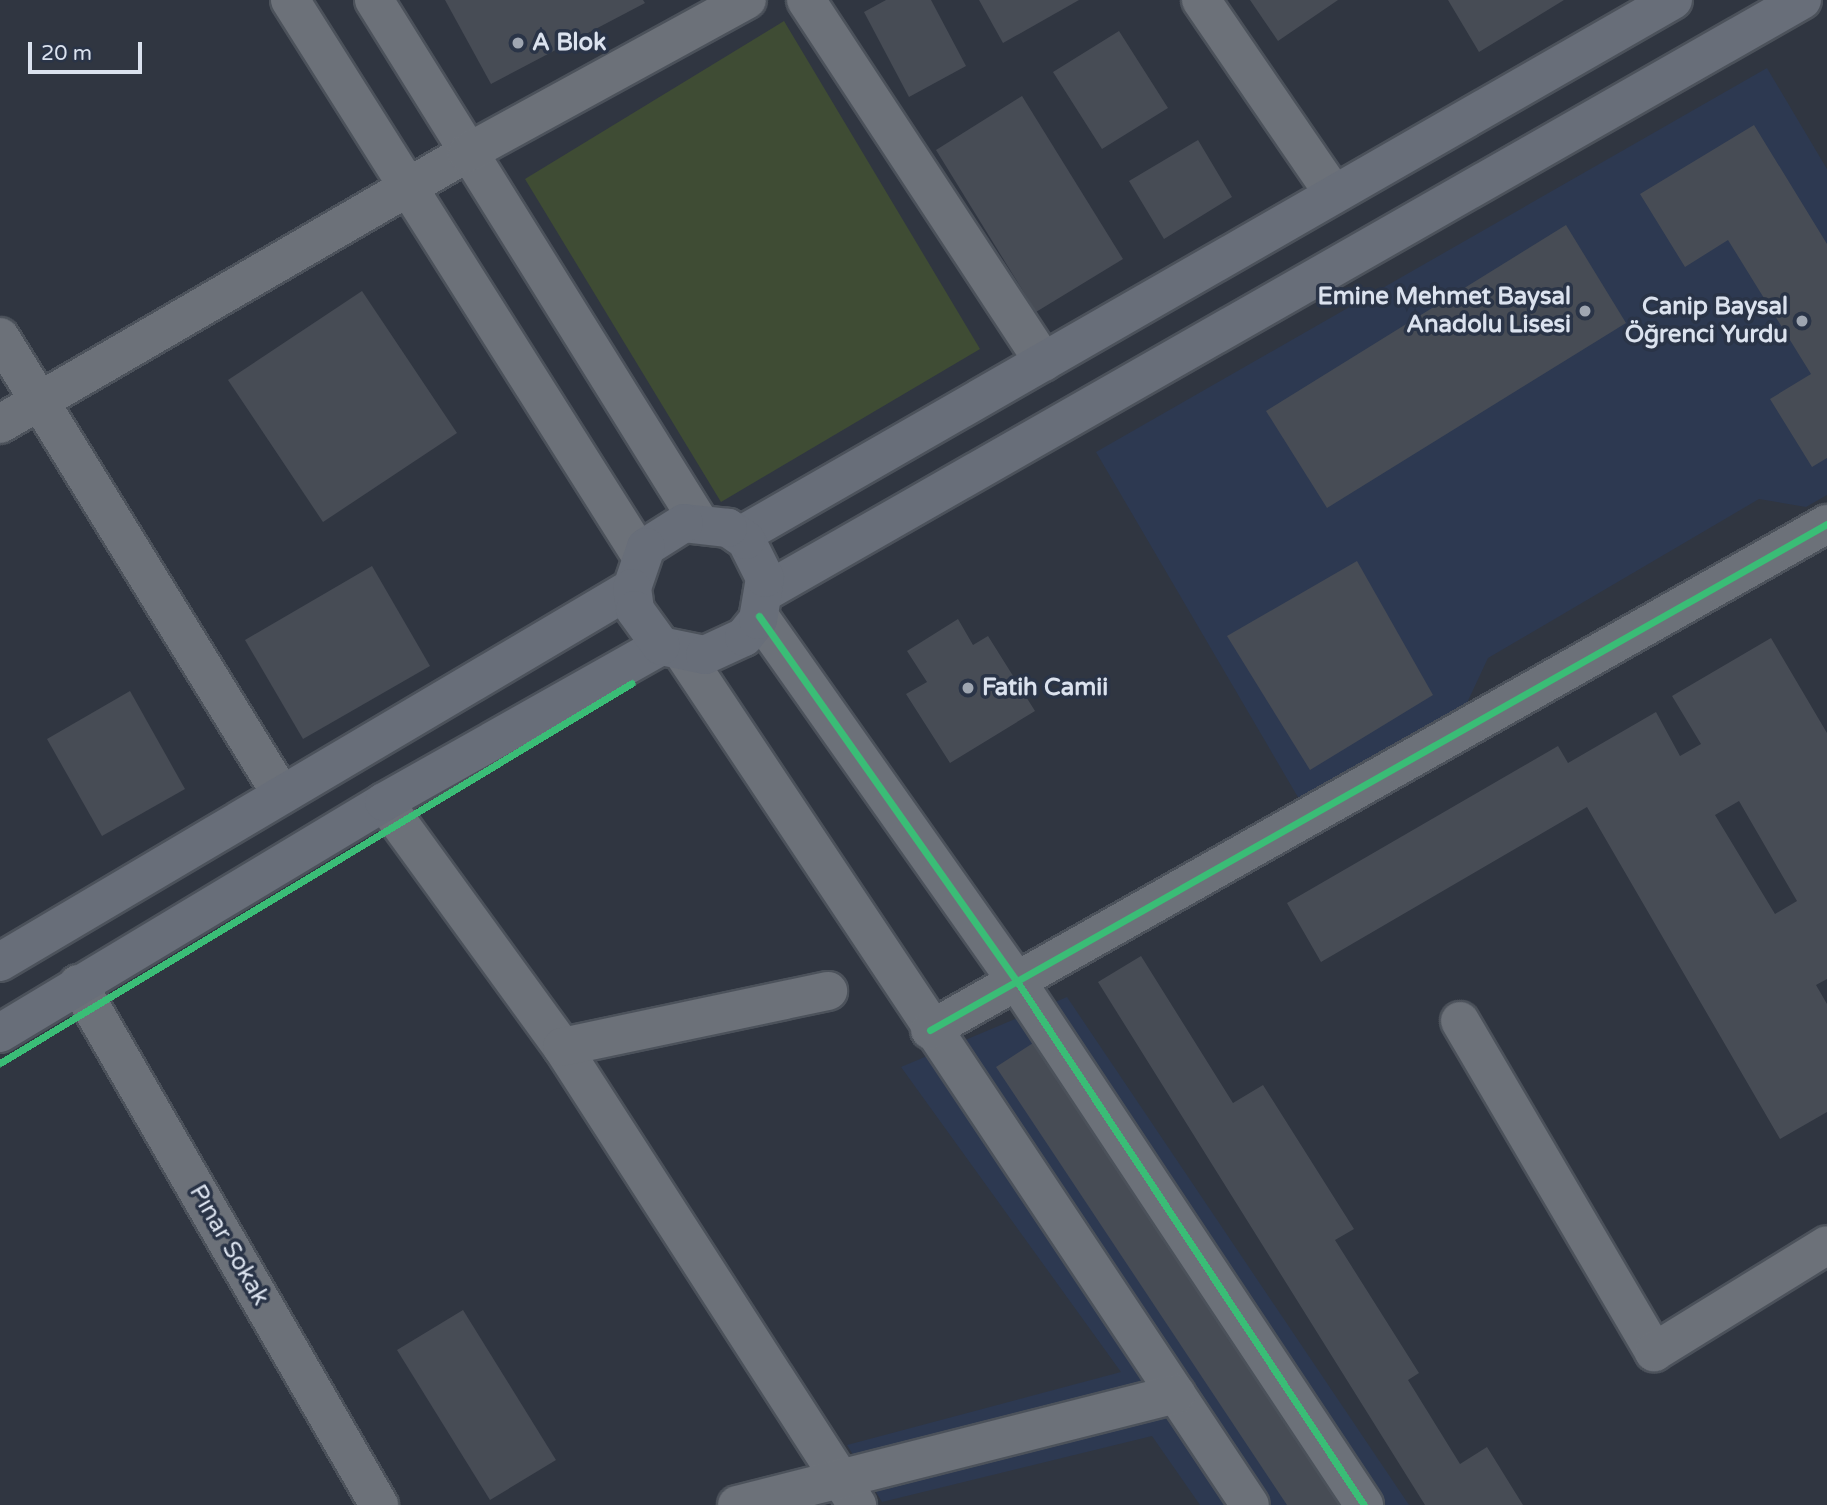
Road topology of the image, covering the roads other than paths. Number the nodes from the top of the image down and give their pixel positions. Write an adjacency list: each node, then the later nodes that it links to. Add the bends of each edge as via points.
1 (290, 0): 9 (street)
2 (374, 0): 8 (street)
3 (747, 0): 8 (street)
4 (806, 0): 12 (street)
5 (1201, 0): 10 (street)
6 (1802, 0): 19 (main road)
7 (1670, 1): 10 (main road)
8 (467, 153): 9 (street); 15 (street)
9 (408, 189): 13 (street); 18 (street)
10 (1335, 194): 12 (main road)
11 (0, 337): 13 (street)
12 (1044, 362): 17 (main road)
13 (40, 402): 14 (street); 21 (street)
14 (0, 424)
15 (699, 522): 17 (main road); 18 (main road, via 663,531)
16 (1827, 524): 24 (street)
17 (740, 536): 19 (main road, via 758,558)
18 (636, 572): 20 (main road, via 635,610); 21 (main road)
19 (762, 604): 20 (main road, via 726,649); 24 (street)
20 (672, 650): 22 (main road); 28 (street)
21 (280, 792): 23 (main road)
22 (384, 802): 25 (main road); 30 (street)
23 (0, 962)
24 (1016, 980): 28 (street); 37 (street)
25 (78, 985): 29 (main road); 34 (street, Pınar Sokak)
26 (828, 991): 30 (street)
27 (1460, 1021): 31 (street, via 1654,1352)
28 (930, 1030): 32 (street)
29 (0, 1033)
30 (562, 1047): 33 (street)
31 (1827, 1245)
32 (1176, 1394): 33 (street); 36 (street)
33 (847, 1491): 35 (street)
34 (380, 1505)
35 (737, 1505)
36 (1250, 1505)
37 (1364, 1505)

